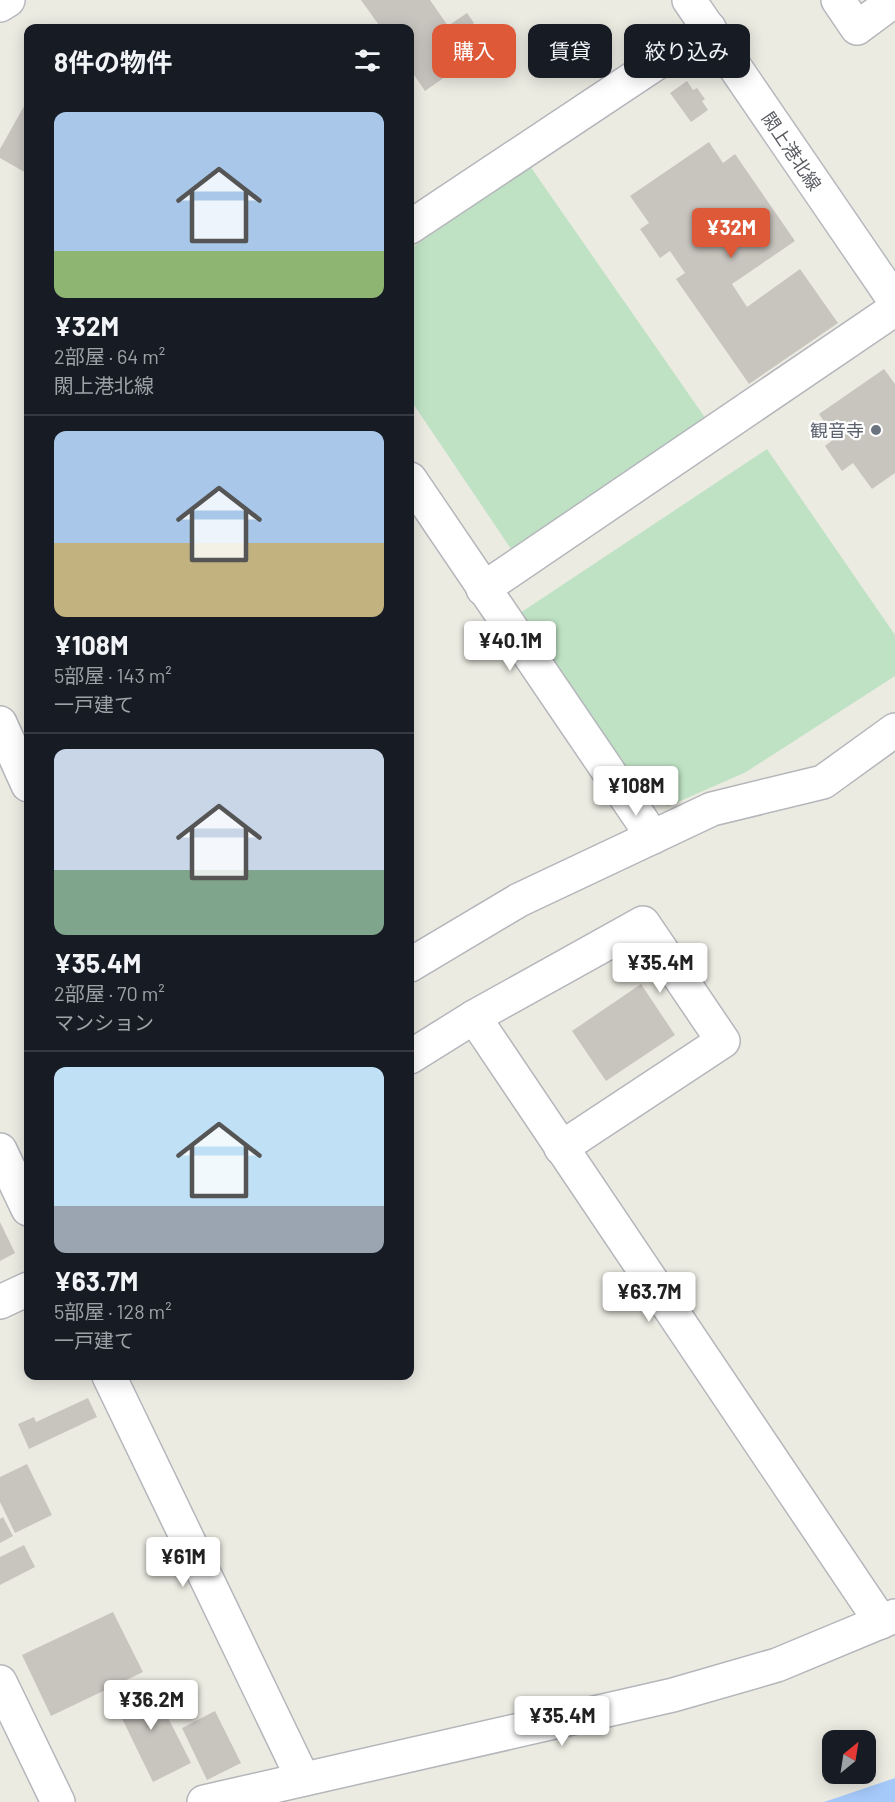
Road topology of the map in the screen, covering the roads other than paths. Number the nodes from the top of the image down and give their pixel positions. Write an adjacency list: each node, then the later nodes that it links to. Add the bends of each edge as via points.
1 (8, 0): 5 (street)
2 (689, 0): 6 (street, 閖上港北線)
3 (838, 0): 4 (street, via 857,28)
4 (895, 0)
5 (0, 5)
6 (706, 24)
7 (633, 78): 9 (street)
8 (743, 78): 10 (street, 閖上港北線)
9 (414, 223)
10 (895, 301)
11 (895, 309): 13 (street)
12 (414, 485): 13 (street)
13 (483, 589): 17 (street)
14 (0, 723): 16 (street)
15 (895, 730): 17 (street, via 823,782 712,809)
16 (24, 776)
17 (653, 837): 18 (street, via 519,900)
18 (414, 963)
19 (474, 1017): 20 (street); 21 (street); 21 (street, via 642,922 723,1041)
20 (414, 1054)
21 (561, 1148): 27 (street)
22 (0, 1150): 23 (street)
23 (24, 1201)
24 (24, 1291): 25 (street)
25 (0, 1302)
26 (111, 1380): 29 (street)
27 (888, 1619): 29 (street, via 777,1665 673,1695)
28 (0, 1682): 30 (street)
29 (303, 1779): 31 (street)
30 (58, 1802)
31 (204, 1802)

